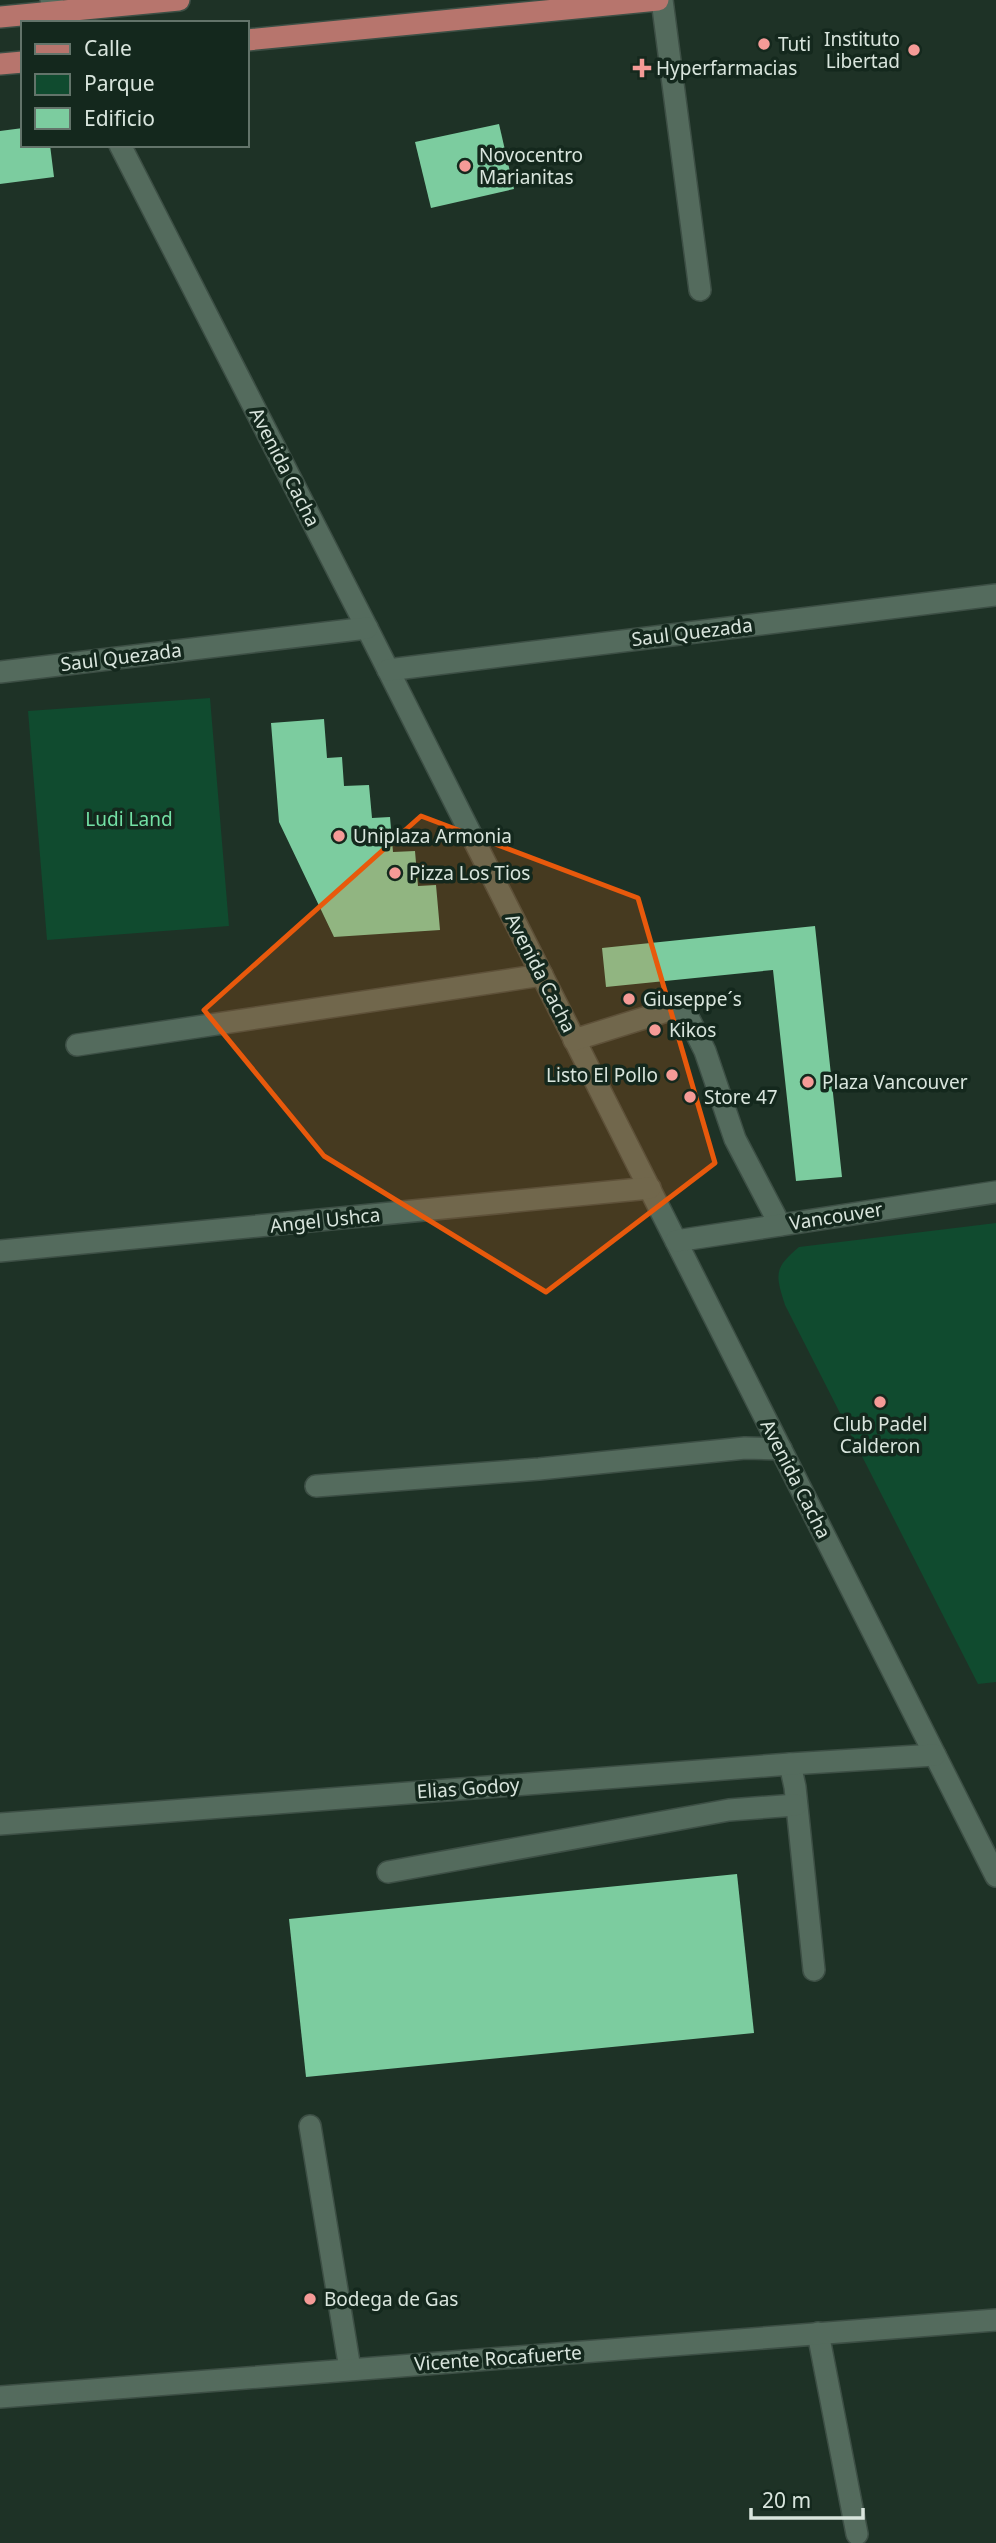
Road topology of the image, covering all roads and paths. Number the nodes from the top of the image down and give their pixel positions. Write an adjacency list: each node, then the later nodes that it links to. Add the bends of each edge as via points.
1 (179, 0): 3 (main road)
2 (660, 0): 5 (main road); 9 (street)
3 (57, 11): 4 (main road)
4 (0, 17)
5 (248, 40)
6 (21, 62): 7 (main road)
7 (0, 64)
8 (121, 147): 11 (street, Avenida Cacha)
9 (700, 290)
10 (996, 595): 12 (street, Saul Quezada)
11 (367, 628): 12 (street, Avenida Cacha); 13 (street, Saul Quezada)
12 (388, 670): 14 (street, Avenida Cacha)
13 (0, 672)
14 (542, 975): 15 (street, Avenida Cacha); 16 (street)
15 (574, 1040): 17 (street, Avenida Cacha); 19 (street, via 673,1009 689,1019 735,1139)
16 (77, 1045)
17 (650, 1188): 20 (street, Avenida Cacha); 21 (street, Angel Ushca)
18 (996, 1192): 19 (street, Vancouver)
19 (780, 1225): 20 (street, Vancouver)
20 (676, 1241): 22 (street, Avenida Cacha)
21 (0, 1251)
22 (781, 1449): 23 (street, via 745,1448); 24 (street, Avenida Cacha)
23 (316, 1486)
24 (935, 1755): 25 (street, Elias Godoy); 29 (street, Avenida Cacha)
25 (790, 1764): 26 (street); 27 (street, Elias Godoy)
26 (796, 1805): 28 (street, via 729,1810); 30 (street)
27 (0, 1824)
28 (388, 1872)
29 (996, 1877)
30 (814, 1970)
31 (310, 2126): 34 (street)
32 (996, 2320): 33 (street, Vicente Rocafuerte)
33 (818, 2333): 34 (street, Vicente Rocafuerte); 36 (street)
34 (350, 2369): 35 (street, Vicente Rocafuerte)
35 (0, 2397)
36 (857, 2534)

